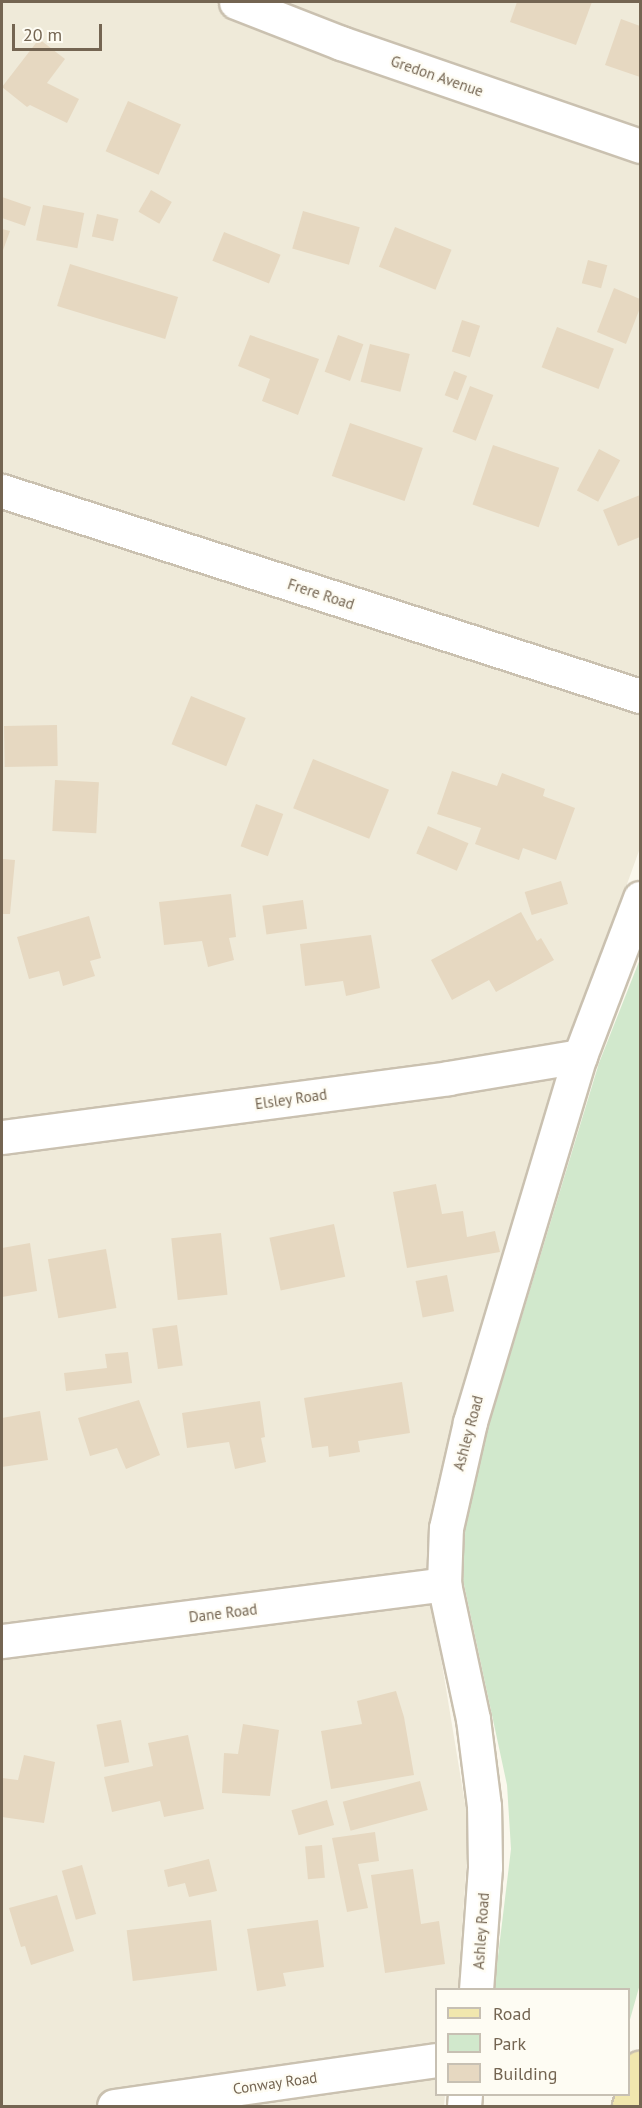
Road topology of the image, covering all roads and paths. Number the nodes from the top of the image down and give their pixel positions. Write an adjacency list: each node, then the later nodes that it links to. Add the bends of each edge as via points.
1 (236, 2): 2 (street, Gredon Avenue, via 340,43)
2 (640, 146)
3 (2, 491): 4 (street, Frere Road)
4 (640, 696)
5 (640, 898): 6 (street, Ashley Road)
6 (580, 1056): 7 (street, Elsley Road, via 436,1080); 8 (street, Ashley Road, via 458,1465 446,1528)
7 (2, 1137)
8 (444, 1584): 9 (street, Dane Road); 10 (street, Ashley Road, via 473,1719 484,1806 485,1867)
9 (2, 1641)
10 (476, 1988)
11 (435, 2060): 13 (street, Conway Road)
12 (640, 2066): 14 (main road)
13 (114, 2106)
14 (629, 2106)

